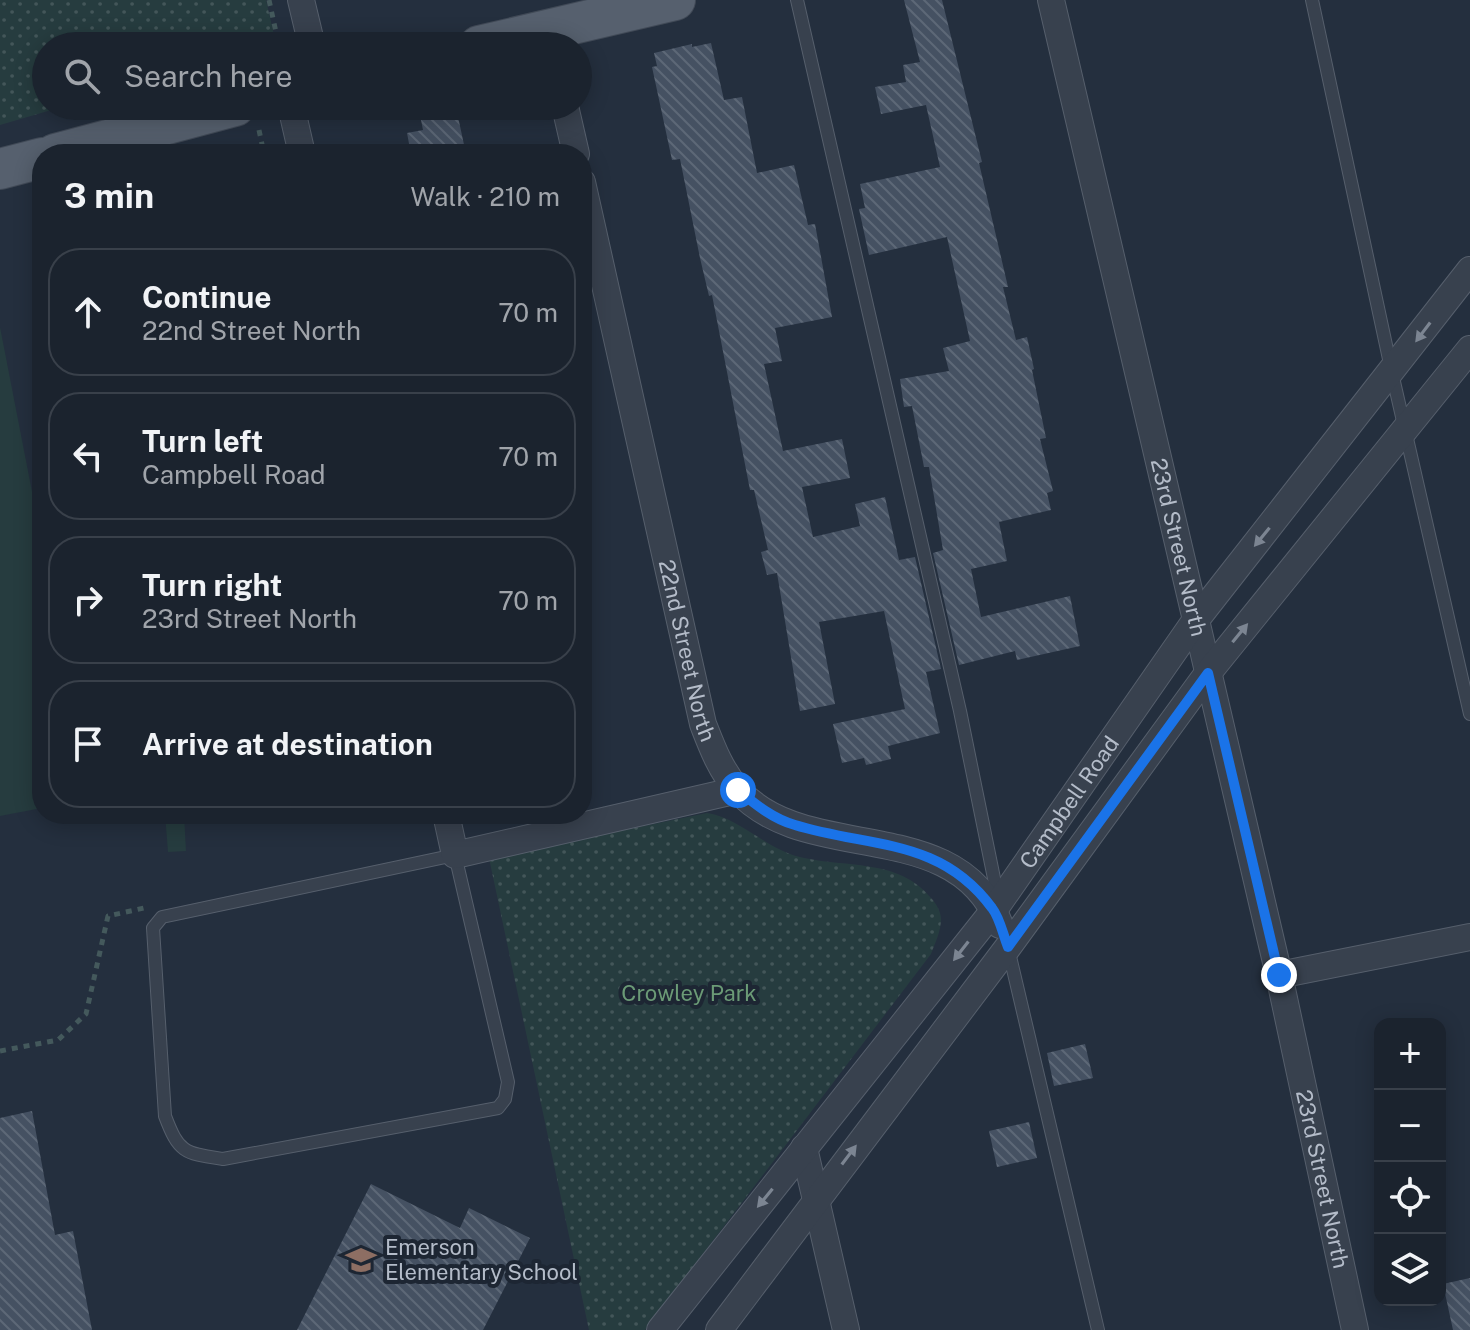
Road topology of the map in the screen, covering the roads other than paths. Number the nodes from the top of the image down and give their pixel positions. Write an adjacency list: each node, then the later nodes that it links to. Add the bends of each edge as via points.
1 (301, 0): 6 (street)
2 (675, 0): 7 (main road)
3 (797, 0): 29 (lane, via 957,695)
4 (1051, 0): 21 (street, 23rd Street North)
5 (1312, 0): 19 (lane)
6 (309, 32)
7 (570, 32)
8 (182, 120): 11 (main road)
9 (294, 120): 12 (street)
10 (568, 120): 13 (street)
11 (92, 144)
12 (300, 144)
13 (574, 144)
14 (32, 161): 15 (main road)
15 (0, 169)
16 (592, 227): 24 (street, 22nd Street North, via 703,724 717,761)
17 (1470, 270): 19 (street, Campbell Road, one-way to 19)
18 (1470, 349): 20 (street, Campbell Road)
19 (1392, 373): 20 (lane); 21 (street, Campbell Road, one-way to 21)
20 (1405, 429): 22 (street, Campbell Road, one-way to 20); 23 (lane)
21 (1195, 621): 22 (street, 23rd Street North); 29 (street, Campbell Road)
22 (1208, 673): 31 (street, Campbell Road); 32 (street, 23rd Street North)
23 (1470, 714)
24 (738, 790): 27 (street); 29 (street, 22nd Street North, via 792,825 890,845 945,865)
25 (448, 824): 28 (street)
26 (590, 824): 28 (street)
27 (592, 824)
28 (455, 855): 28 (lane, via 162,917 153,928 165,1116 176,1143 192,1154 223,1159 498,1108 508,1082)
29 (996, 906): 31 (street, 22nd Street North); 33 (street, Campbell Road, one-way to 33)
30 (1470, 937): 32 (street)
31 (1008, 947): 34 (street, Campbell Road, one-way to 31); 38 (lane)
32 (1279, 975): 39 (street, 23rd Street North)
33 (804, 1148): 34 (street); 35 (street, Campbell Road, one-way to 35)
34 (816, 1199): 36 (street, Campbell Road); 37 (street)
35 (660, 1330)
36 (719, 1330)
37 (846, 1330)
38 (1098, 1330)
39 (1355, 1330)

